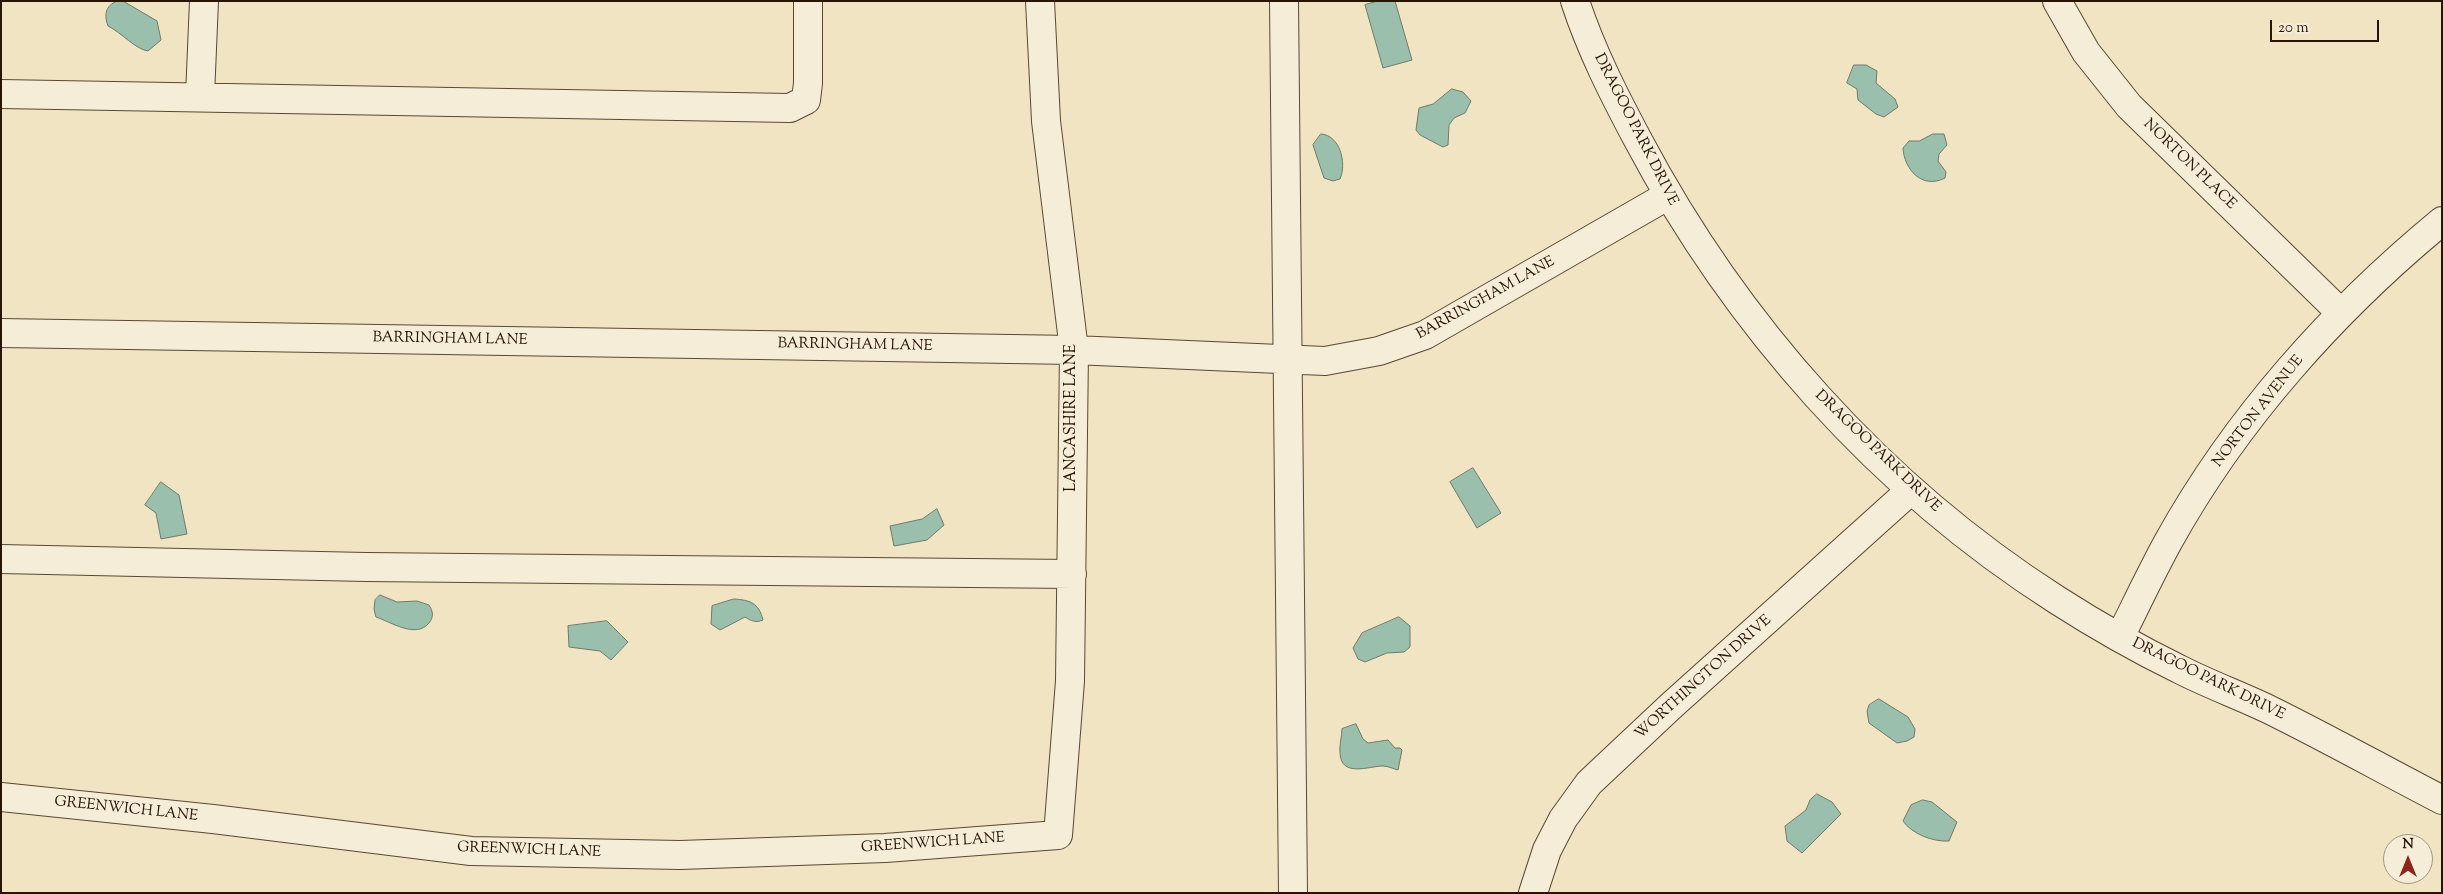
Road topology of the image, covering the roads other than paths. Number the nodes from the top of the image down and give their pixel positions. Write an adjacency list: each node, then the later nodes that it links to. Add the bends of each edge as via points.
1 (204, 1): 8 (street)
2 (808, 1): 8 (street, via 806,100 790,108)
3 (1040, 1): 13 (street, LANCASHIRE LANE, via 1046,121)
4 (1284, 1): 14 (street)
5 (1574, 1): 9 (street, DRAGOO PARK DRIVE, via 1613,94)
6 (2057, 1): 11 (street, NORTON PLACE, via 2086,52 2129,106)
7 (1, 94): 8 (street)
8 (200, 96)
9 (1667, 196): 14 (street, BARRINGHAM LANE, via 1426,335 1379,351 1325,361); 15 (street, DRAGOO PARK DRIVE, via 1710,262 1769,340 1833,414)
10 (2442, 221): 11 (street, NORTON AVENUE)
11 (2341, 313): 18 (street, NORTON AVENUE, via 2264,402 2210,474 2168,542)
12 (1, 333): 13 (street, BARRINGHAM LANE)
13 (1074, 350): 14 (street, BARRINGHAM LANE); 17 (street, LANCASHIRE LANE)
14 (1288, 359): 22 (street)
15 (1911, 490): 18 (street, DRAGOO PARK DRIVE, via 1960,530 2056,599); 23 (street, WORTHINGTON DRIVE, via 1589,784 1563,819 1547,850)
16 (1, 559): 17 (street, via 366,567)
17 (1072, 574): 21 (street, LANCASHIRE LANE, via 1070,681)
18 (2120, 637): 20 (street, DRAGOO PARK DRIVE, via 2179,669 2268,709)
19 (1, 797): 21 (street, GREENWICH LANE, via 472,851 680,855 885,848)
20 (2442, 800)
21 (1058, 835)
22 (1293, 893)
23 (1534, 893)

